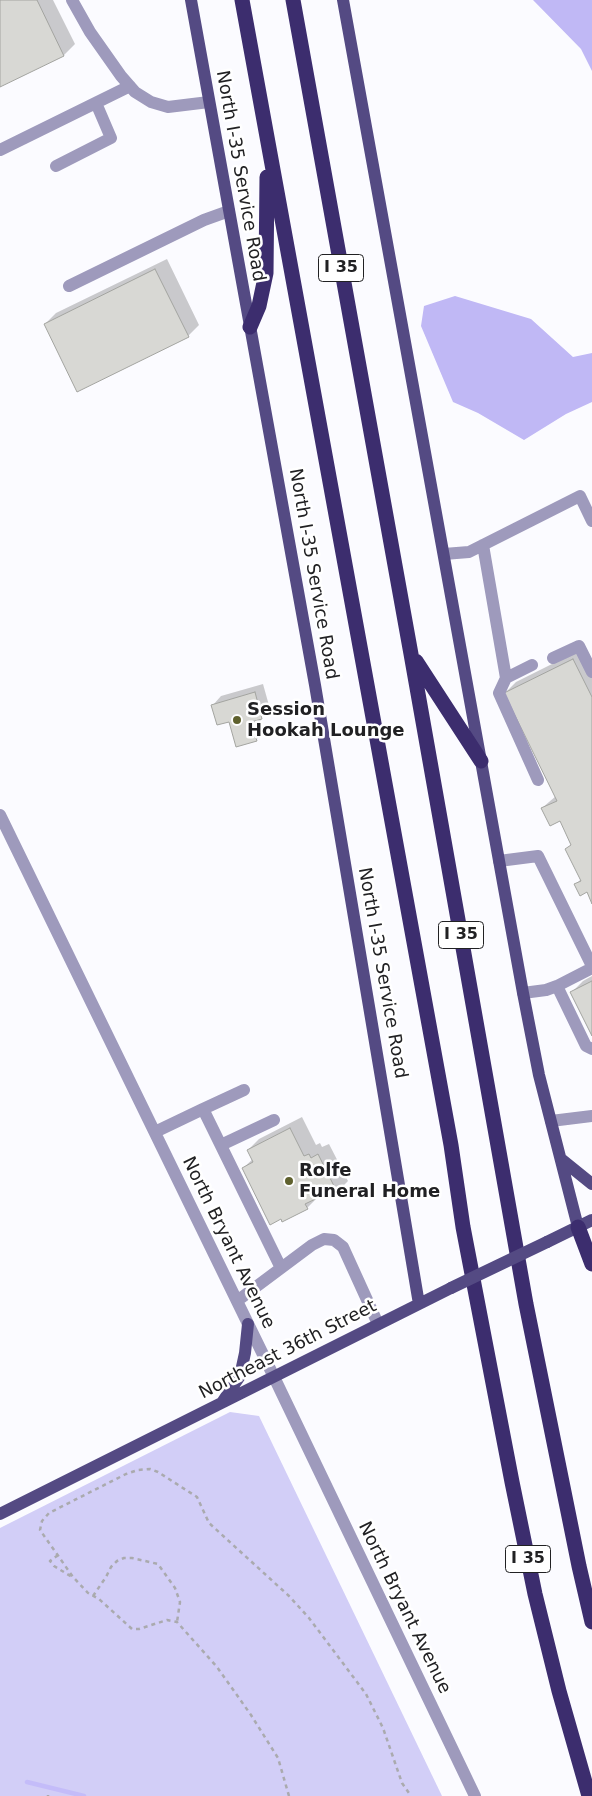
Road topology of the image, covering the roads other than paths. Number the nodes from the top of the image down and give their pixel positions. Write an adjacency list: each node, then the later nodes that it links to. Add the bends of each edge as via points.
1 (72, 0): 6 (street, via 90,32)
2 (191, 0): 7 (main road, North I-35 Service Road)
3 (242, 0): 9 (highway, I 35)
4 (293, 0): 21 (highway, I 35)
5 (343, 0): 19 (main road)
6 (130, 86): 7 (street, via 150,102 168,107); 8 (street)
7 (209, 102): 12 (main road, North I-35 Service Road)
8 (96, 103): 10 (street); 11 (street, via 111,138)
9 (268, 140): 14 (highway, via 266,273 259,306); 55 (highway, I 35, via 510,1473 535,1594)
10 (0, 150)
11 (56, 166)
12 (229, 211): 13 (street); 14 (main road, North I-35 Service Road)
13 (69, 286)
14 (250, 327): 47 (main road, North I-35 Service Road, via 315,685)
15 (592, 490): 16 (street)
16 (580, 496): 17 (street); 18 (street)
17 (592, 521)
18 (483, 545): 19 (street, via 469,552); 25 (street)
19 (444, 554): 26 (main road)
20 (588, 653): 22 (street, via 579,646); 24 (street)
21 (411, 654): 26 (highway); 53 (highway, I 35, via 526,1304)
22 (553, 658)
23 (532, 665): 25 (street)
24 (592, 672)
25 (506, 678): 27 (street, via 499,693)
26 (482, 761): 29 (main road)
27 (538, 780)
28 (0, 815): 39 (street, North Bryant Avenue)
29 (500, 861): 30 (street, via 538,856); 32 (main road)
30 (592, 967): 31 (street)
31 (557, 986): 32 (street); 33 (street, via 586,1046)
32 (523, 993): 38 (main road, via 539,1075)
33 (592, 1049)
34 (244, 1090): 35 (street)
35 (204, 1109): 39 (street); 40 (street)
36 (592, 1116): 38 (street)
37 (274, 1120): 40 (street)
38 (552, 1121): 41 (main road)
39 (155, 1132): 46 (street, North Bryant Avenue)
40 (221, 1145): 45 (street)
41 (561, 1159): 42 (main road); 43 (main road)
42 (592, 1184)
43 (585, 1224): 44 (highway); 47 (main road, Northeast 36th Street, bridge)
44 (592, 1264)
45 (281, 1268): 46 (street); 49 (street, via 312,1245 324,1239 334,1240 343,1247)
46 (237, 1301): 48 (street, North Bryant Avenue)
47 (419, 1304): 49 (main road, Northeast 36th Street)
48 (248, 1324): 50 (street, North Bryant Avenue); 51 (main road, via 240,1376)
49 (378, 1324): 50 (main road, Northeast 36th Street)
50 (274, 1377): 51 (main road, Northeast 36th Street); 54 (street, North Bryant Avenue)
51 (223, 1403): 52 (main road, Northeast 36th Street)
52 (0, 1514)
53 (592, 1622)
54 (475, 1796)
55 (589, 1796)

